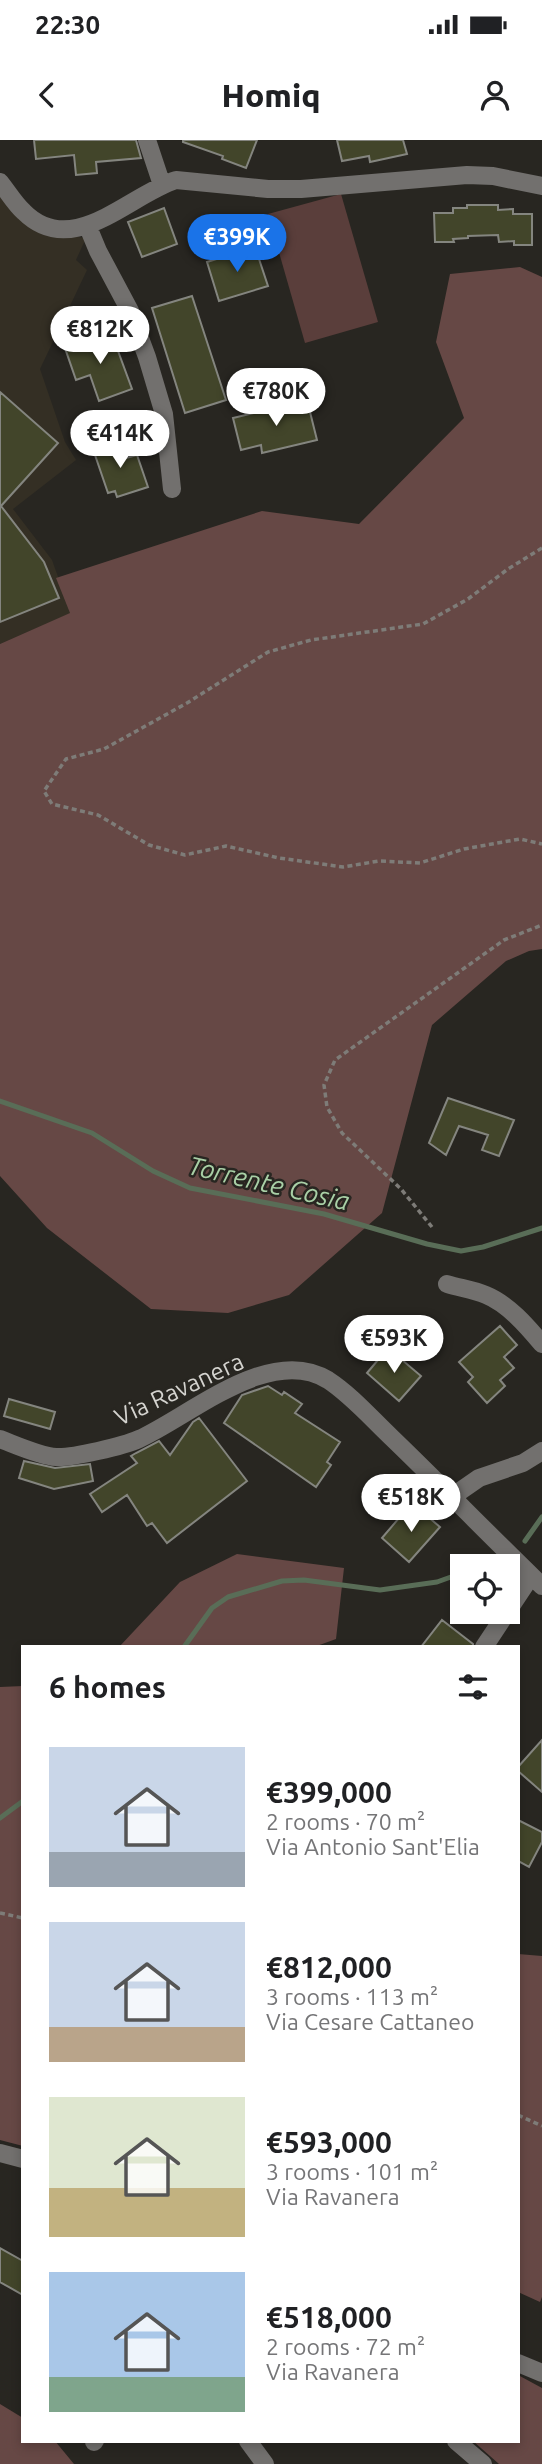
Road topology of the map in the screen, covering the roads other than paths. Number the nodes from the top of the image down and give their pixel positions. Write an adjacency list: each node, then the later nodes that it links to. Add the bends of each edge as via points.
1 (147, 140): 3 (street)
2 (0, 183): 5 (street, via 36,221 55,228)
3 (162, 185): 4 (street, via 176,180 301,189 467,175); 5 (street)
4 (542, 186)
5 (88, 227): 6 (street, via 130,310 147,357 164,414)
6 (172, 489)
7 (447, 1284): 8 (street, via 487,1295 514,1314)
8 (542, 1344)
9 (0, 1440): 11 (street, Via Ravanera, via 56,1457 137,1440 243,1382 285,1369 327,1380)
10 (542, 1451): 11 (street, via 480,1478)
11 (453, 1496): 12 (street, Via Ravanera)
12 (530, 1575): 13 (street)
13 (485, 1645)
14 (0, 2153): 15 (street)
15 (21, 2158)
16 (520, 2364): 17 (street)
17 (542, 2373)
18 (249, 2443): 20 (street)
19 (458, 2443): 21 (street)
20 (265, 2464)
21 (482, 2464)

